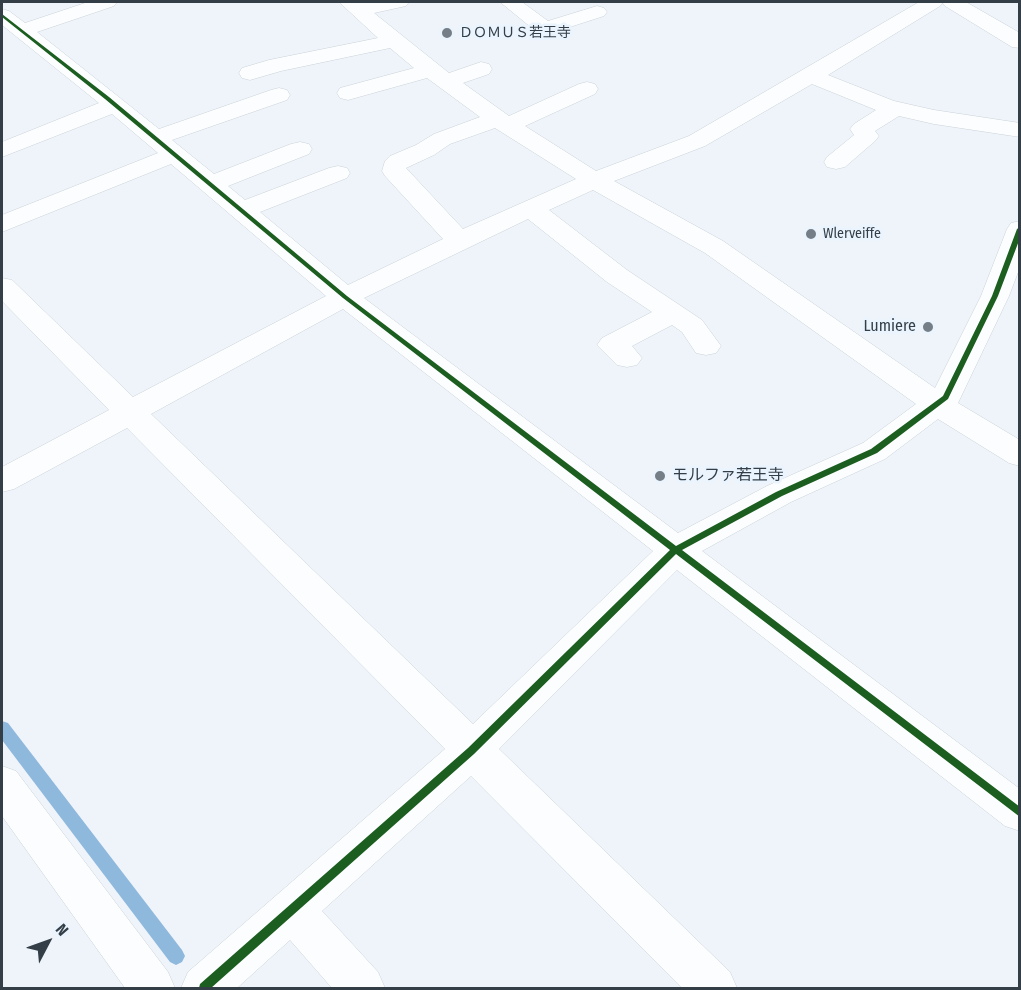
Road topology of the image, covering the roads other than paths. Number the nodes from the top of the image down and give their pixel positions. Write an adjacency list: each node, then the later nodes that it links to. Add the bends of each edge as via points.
1 (107, 2): 7 (street)
2 (399, 2): 5 (street)
3 (510, 2): 8 (street)
4 (952, 2): 11 (street); 15 (street)
5 (354, 6): 10 (street)
6 (597, 12): 8 (street)
7 (11, 23): 19 (street)
8 (545, 29): 9 (street)
9 (525, 36)
10 (394, 41): 13 (street); 14 (street)
11 (1020, 42)
12 (481, 69): 14 (street)
13 (250, 73)
14 (438, 76): 17 (street); 21 (street)
15 (811, 76): 20 (street); 28 (street, via 697,141)
16 (587, 89): 21 (street)
17 (348, 93)
18 (279, 95): 23 (street)
19 (115, 105): 23 (street); 25 (street)
20 (895, 108): 22 (street); 26 (street, via 862,129 867,136)
21 (502, 122): 28 (street); 34 (street, via 442,139 394,166 394,171)
22 (1020, 130)
23 (164, 147): 29 (street); 32 (street)
24 (300, 149): 29 (street)
25 (2, 150)
26 (836, 162)
27 (338, 173): 31 (street)
28 (594, 180): 30 (street); 41 (street, via 714,247)
29 (209, 184): 31 (street)
30 (531, 208): 34 (street); 38 (street, via 616,276)
31 (240, 211): 36 (street)
32 (2, 224)
33 (1020, 229): 37 (street)
34 (460, 241): 36 (street)
35 (2, 286): 42 (street)
36 (345, 297): 42 (street); 45 (street)
37 (1007, 301): 41 (street, via 951,389)
38 (673, 313): 39 (street, via 692,326); 40 (street, via 612,345)
39 (706, 346)
40 (627, 358)
41 (937, 404): 43 (street); 45 (street, via 874,451 779,494)
42 (128, 413): 44 (street); 46 (street)
43 (1020, 455)
44 (2, 481)
45 (675, 550): 46 (street); 48 (street)
46 (471, 752): 49 (street); 53 (street)
47 (2, 784): 50 (street)
48 (1020, 813)
49 (292, 910): 51 (street); 52 (street)
50 (152, 988)
51 (204, 988)
52 (362, 988)
53 (714, 988)

